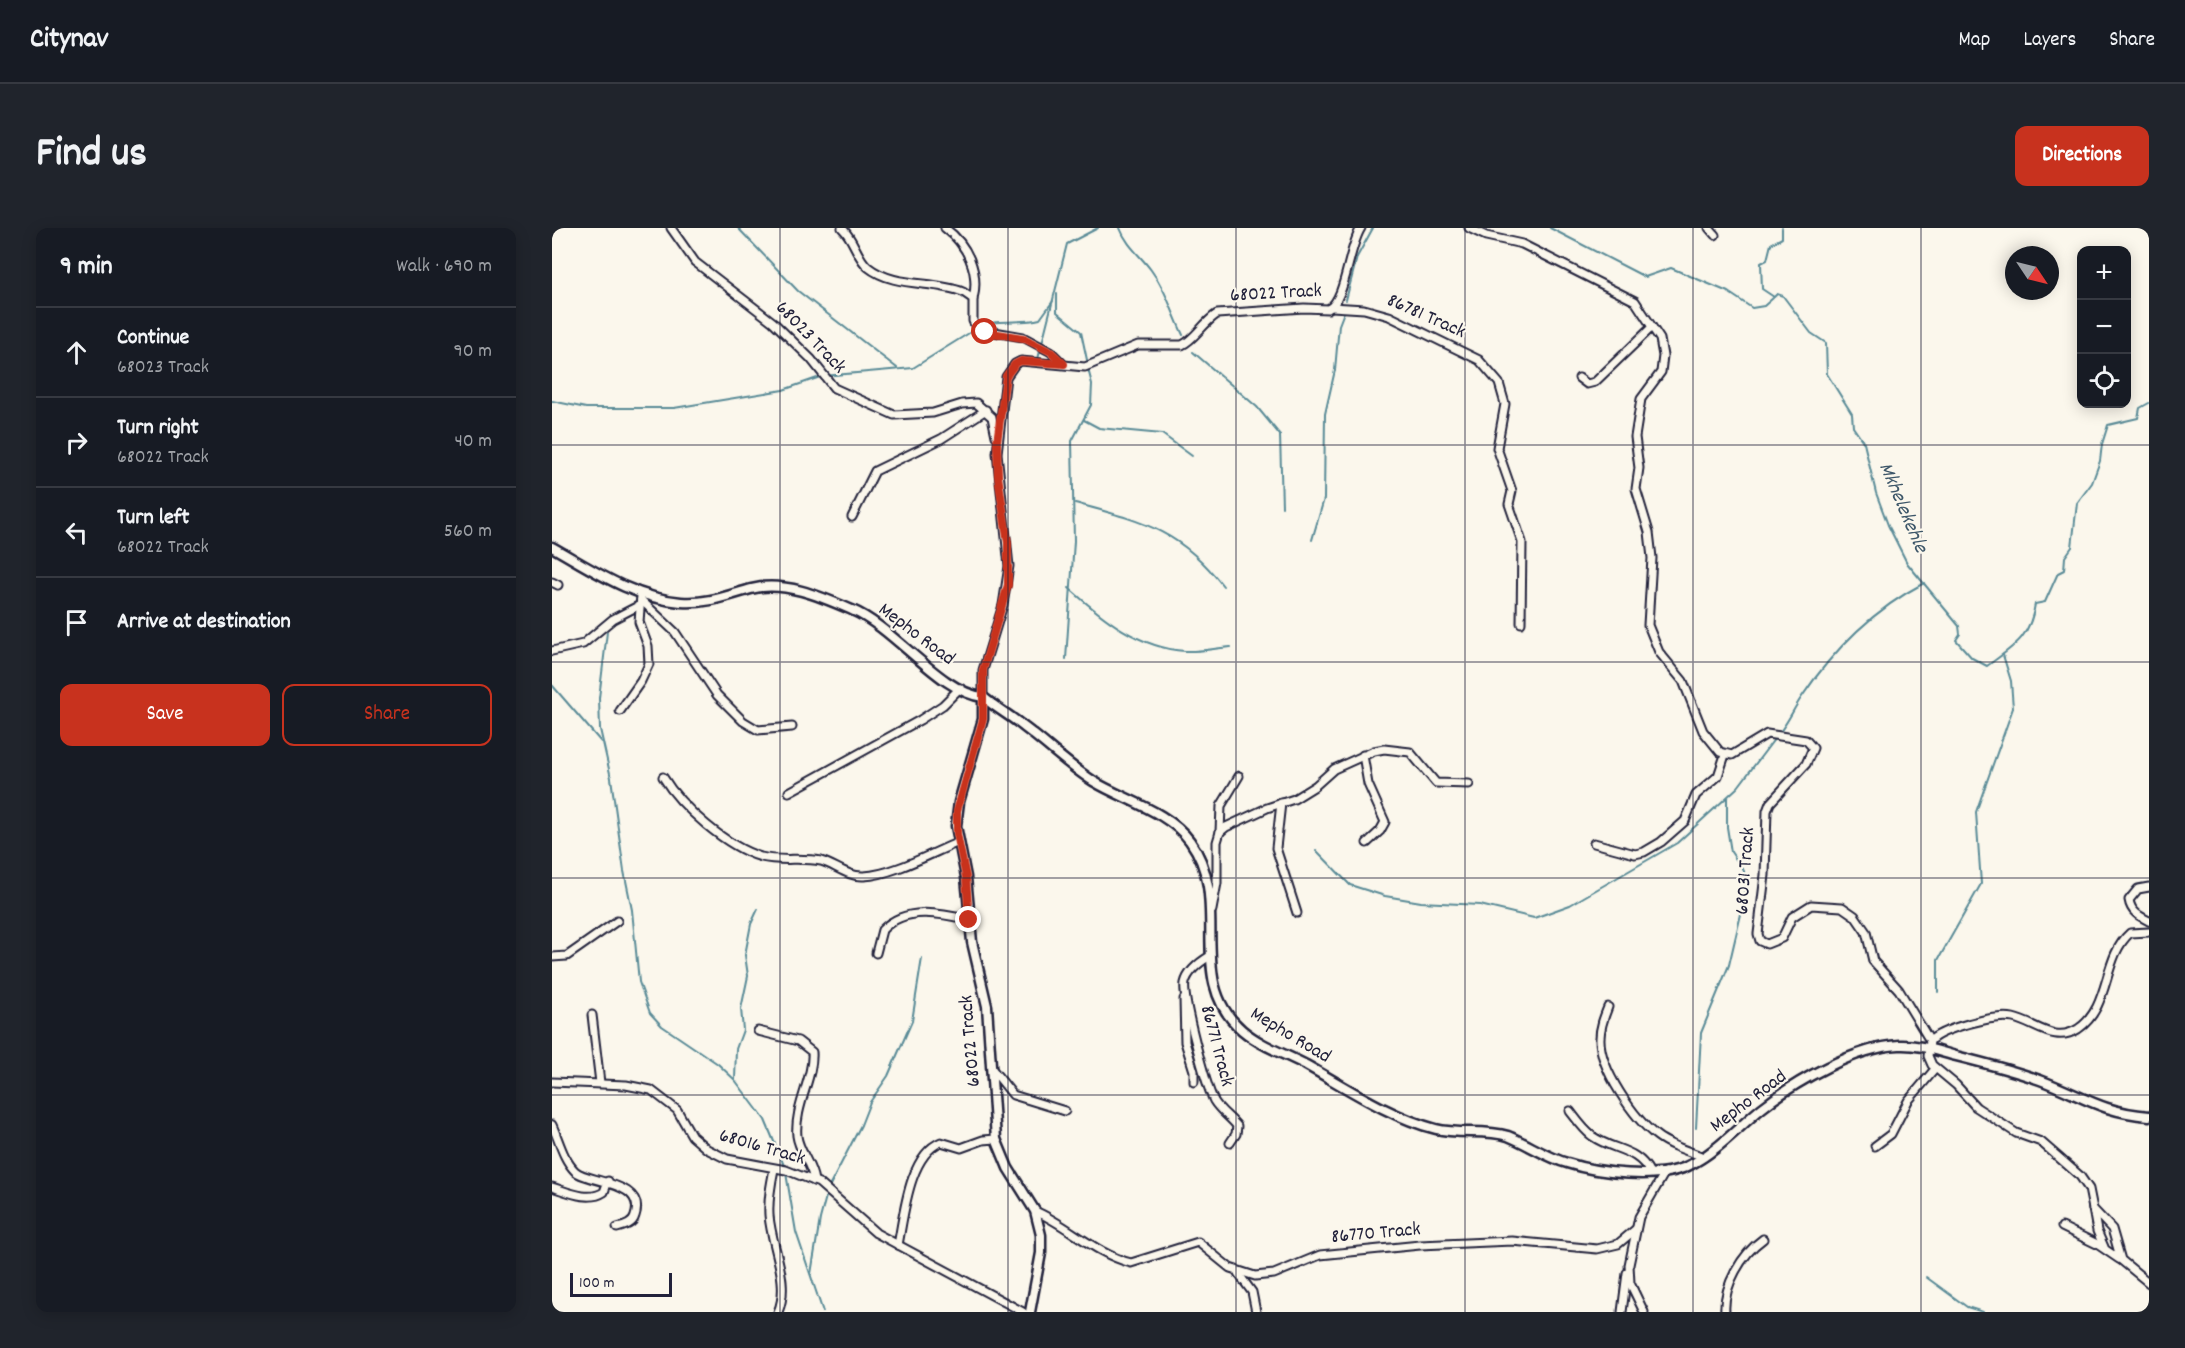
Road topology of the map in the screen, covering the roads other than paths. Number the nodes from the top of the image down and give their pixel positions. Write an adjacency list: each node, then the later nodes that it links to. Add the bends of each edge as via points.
1 (671, 228): 13 (street, 68023 Track, via 695,262 773,322 834,388 894,415 933,413 970,402)
2 (842, 228): 8 (street, via 864,263 881,276 956,289)
3 (945, 228): 8 (street, via 962,243 974,271)
4 (1361, 228): 9 (street, 68022 Track, via 1351,247 1340,294)
5 (1469, 228): 10 (street, via 1522,244 1635,301)
6 (1709, 228): 7 (street)
7 (1715, 235)
8 (974, 299): 11 (street, via 977,329 1023,338 1051,352)
9 (1332, 307): 11 (street, 68022 Track, via 1217,314 1182,345 1138,345 1085,367); 18 (street, 86781 Track, via 1375,311 1469,355 1485,364 1504,393 1497,448 1512,491 1509,504 1522,542)
10 (1652, 327): 12 (street, via 1595,382 1587,384); 25 (street, via 1662,348 1663,364 1639,404 1635,437 1639,468 1636,489 1652,558 1648,625 1659,652 1683,681 1703,731)
11 (1064, 364): 14 (street, 68022 Track, via 1021,361 1010,369)
12 (1579, 378)
13 (986, 410): 14 (street, via 992,417); 15 (street, via 941,439 875,471)
14 (997, 442): 21 (street, 68022 Track, via 1009,566 1003,605 983,670)
15 (852, 517)
16 (553, 548): 17 (street, Mepho Road)
17 (641, 600): 19 (street, via 583,644); 20 (street, Mepho Road, via 700,603 753,588 773,587 806,593 868,618); 22 (street, via 639,622 648,646 649,664); 23 (street, via 675,632 717,695 743,721 758,730)
18 (1521, 623)
19 (552, 651)
20 (960, 688): 21 (street, Mepho Road, via 972,696); 29 (street, via 920,720)
21 (983, 697): 32 (street, 68022 Track, via 983,719 957,811); 36 (street, Mepho Road, via 1092,780 1184,833 1203,868)
22 (620, 711)
23 (792, 727)
24 (1364, 755): 28 (street, via 1384,749 1404,750 1416,755 1436,783); 30 (street, via 1334,769 1306,793); 33 (street, via 1368,784 1385,822)
25 (1725, 755): 34 (street, via 1718,776 1696,795 1685,821 1655,846 1635,854); 49 (street, 68031 Track, via 1732,755 1767,734 1806,740 1813,748 1806,764 1770,803 1760,941 1771,944 1782,938 1792,917 1805,907 1827,904 1849,911 1866,932 1873,961 1899,990)
26 (1239, 776): 31 (street, via 1221,806)
27 (663, 777): 32 (street, via 676,796 709,827 761,857 819,861 863,876)
28 (1469, 784)
29 (789, 792)
30 (1281, 803): 31 (street); 37 (street, via 1276,848)
31 (1220, 832): 36 (street)
32 (959, 842): 38 (street, 68022 Track)
33 (1367, 843)
34 (1594, 843)
35 (2149, 887): 40 (street, via 2138,888 2129,900 2137,915)
36 (1212, 910): 43 (street, Mepho Road)
37 (1297, 913)
38 (969, 920): 42 (street, via 932,913 907,916 882,930); 50 (street, 68022 Track, via 987,1006)
39 (617, 921): 44 (street, via 567,956)
40 (2149, 921)
41 (2149, 932): 49 (street, via 2130,933 2121,942 2097,1007 2085,1023 2070,1033 2055,1035 2003,1017 1939,1033)
42 (876, 952)
43 (1210, 956): 45 (street, 86771 Track, via 1191,971); 65 (street, Mepho Road, via 1216,993 1233,1022 1262,1043 1346,1089 1436,1129 1508,1137 1589,1169)
44 (552, 957)
45 (1184, 990): 53 (street, via 1185,1041); 60 (street, 86771 Track, via 1211,1095 1237,1126)
46 (1608, 1007): 62 (street, via 1599,1039 1620,1095 1659,1138)
47 (592, 1015): 54 (street)
48 (758, 1032): 67 (street, via 798,1041 812,1052 797,1137)
49 (1929, 1044): 51 (street, 68031 Track, via 1929,1062); 57 (street, Mepho Road, via 2043,1081 2098,1107); 62 (street, Mepho Road, via 1885,1047 1821,1071 1761,1109)
50 (992, 1069): 56 (street, via 1013,1095); 59 (street, 68022 Track)
51 (1935, 1069): 61 (street, via 1908,1101 1891,1134); 69 (street, via 1976,1107 2016,1133 2041,1142 2080,1176 2089,1189)
52 (552, 1082): 54 (street, 68016 Track)
53 (1194, 1082)
54 (600, 1083): 63 (street, 68016 Track, via 651,1090 677,1110 692,1136 707,1149 727,1159)
55 (1570, 1111): 65 (street, via 1592,1136 1634,1153 1646,1163)
56 (1065, 1112)
57 (2149, 1116)
58 (552, 1125): 66 (street, via 573,1169 585,1177)
59 (996, 1139): 70 (street, 68022 Track, via 1008,1168); 75 (street, via 961,1148 940,1142 926,1151 908,1194)
60 (1230, 1143)
61 (1875, 1146)
62 (1704, 1157): 64 (street, Mepho Road, via 1684,1168)
63 (774, 1169): 67 (street, 68016 Track); 81 (street, via 769,1216 780,1272)
64 (1665, 1172): 65 (street, Mepho Road); 73 (street, via 1643,1207)
65 (1650, 1173)
66 (608, 1181): 68 (street, via 604,1192 595,1196); 72 (street, via 628,1192 636,1210 632,1221)
67 (814, 1181): 75 (street, 68016 Track, via 835,1195 868,1228)
68 (552, 1187)
69 (2092, 1209): 76 (street); 77 (street, via 2112,1229)
70 (1035, 1211): 79 (street, via 1109,1255 1131,1263 1198,1242); 83 (street, 68022 Track, via 1042,1244)
71 (2062, 1227): 76 (street)
72 (617, 1228)
73 (1636, 1229): 78 (street); 79 (street, 86770 Track, via 1618,1244 1597,1249 1512,1241 1420,1245 1320,1256 1263,1276)
74 (1763, 1239): 87 (street, via 1742,1260 1725,1300)
75 (898, 1245): 82 (street, 68016 Track)
76 (2106, 1251): 77 (street)
77 (2121, 1260): 80 (street)
78 (1629, 1265): 85 (street); 86 (street, via 1630,1282)
79 (1238, 1273): 84 (street, via 1252,1292)
80 (2149, 1283)
81 (778, 1312)
82 (1023, 1312)
83 (1030, 1312)
84 (1256, 1312)
85 (1622, 1312)
86 (1644, 1312)
87 (1725, 1312)

